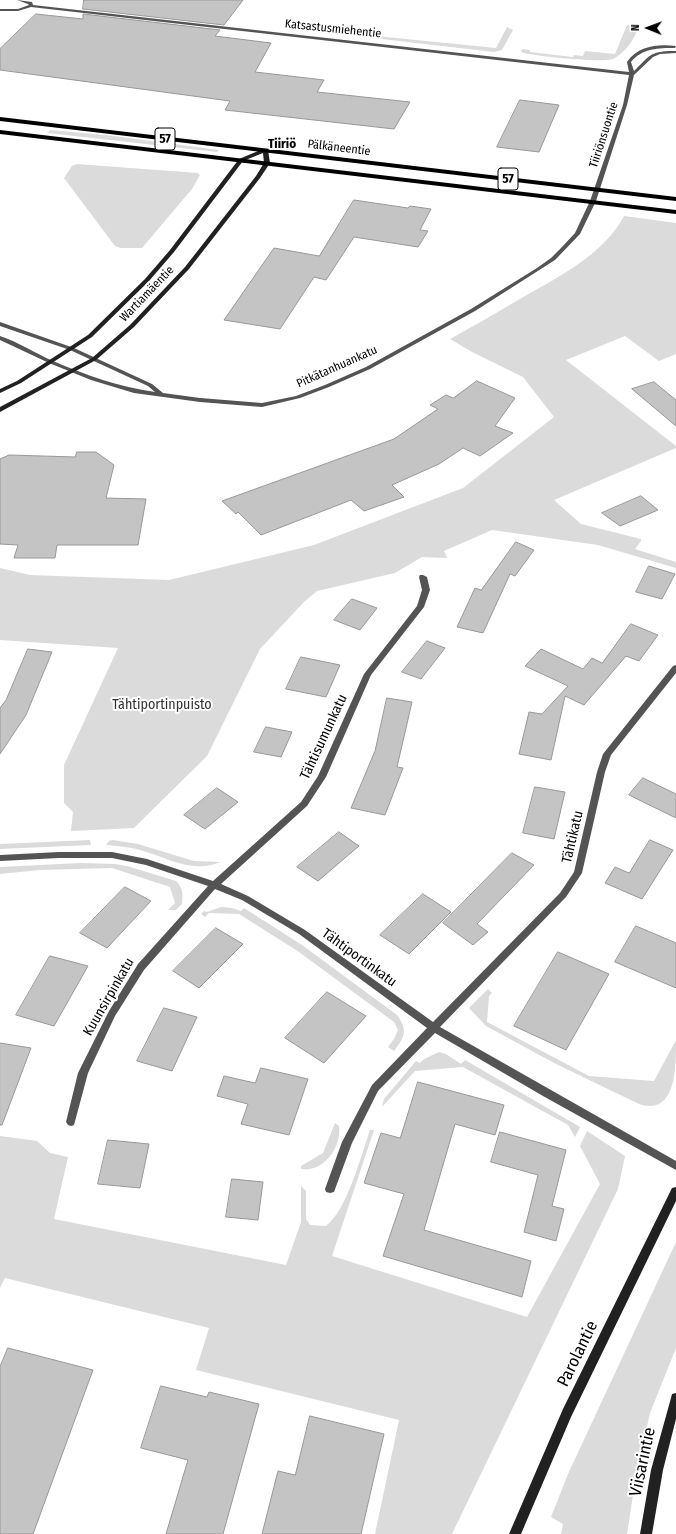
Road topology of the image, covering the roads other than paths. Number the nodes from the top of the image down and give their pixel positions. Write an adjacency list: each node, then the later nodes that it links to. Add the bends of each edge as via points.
1 (19, 0): 2 (street, Katsastusmiehentie, via 30,3)
2 (31, 6): 3 (street, Katsastusmiehentie, via 18,10); 6 (street, Katsastusmiehentie)
3 (0, 10)
4 (676, 47): 6 (street, via 647,49 636,53 629,62)
5 (676, 52): 6 (street, via 651,56)
6 (632, 74): 12 (street, Tiiriönsuontie, via 625,105)
7 (0, 119): 9 (main road, Pälkäneentie / 57)
8 (0, 132): 10 (main road, Pälkäneentie / 57)
9 (265, 150): 10 (main road); 11 (main road); 12 (main road, Pälkäneentie / 57)
10 (241, 160): 11 (main road, Pälkäneentie / 57); 18 (main road, via 147,280 90,336)
11 (267, 163): 14 (main road, Pälkäneentie / 57); 19 (main road, Wartiamäentie, via 187,268 132,326)
12 (597, 189): 13 (main road, Pälkäneentie / 57); 14 (street, Tiiriönsuontie)
13 (676, 199)
14 (593, 201): 15 (main road, Pälkäneentie / 57); 23 (street, Pitkätanhuankatu, via 577,234 553,259 473,310 368,368 298,397 262,405 200,400)
15 (676, 212)
16 (0, 324): 18 (street, Pitkätanhuankatu)
17 (0, 338): 20 (street)
18 (72, 349): 19 (street, Pitkätanhuankatu); 20 (main road)
19 (94, 359): 21 (main road, Wartiamäentie); 23 (street, Pitkätanhuankatu, via 150,384)
20 (51, 362): 21 (street); 22 (main road)
21 (73, 372): 23 (street, via 134,391); 24 (main road, Wartiamäentie)
22 (0, 391)
23 (161, 393)
24 (0, 410)
25 (423, 577): 28 (street, Tähtisumunkatu, via 426,590 420,607 368,674 322,777 304,804)
26 (676, 668): 29 (street, Tähtikatu, via 607,754 578,873 563,895)
27 (0, 858): 28 (street, Tähtiportinkatu, via 112,855 147,862)
28 (214, 885): 29 (street, Tähtiportinkatu, via 245,898 302,932); 30 (street, Kuunsirpinkatu, via 141,967 112,1014 83,1073)
29 (434, 1028): 31 (street, Tähtiportinkatu); 32 (street, Tähtikatu, via 375,1088 347,1142)
30 (71, 1122)
31 (676, 1166)
32 (330, 1189)
33 (676, 1191): 35 (main road, Parolantie, via 567,1413)
34 (676, 1398): 36 (main road, Viisarintie, via 657,1470)
35 (515, 1534)
36 (646, 1534)

